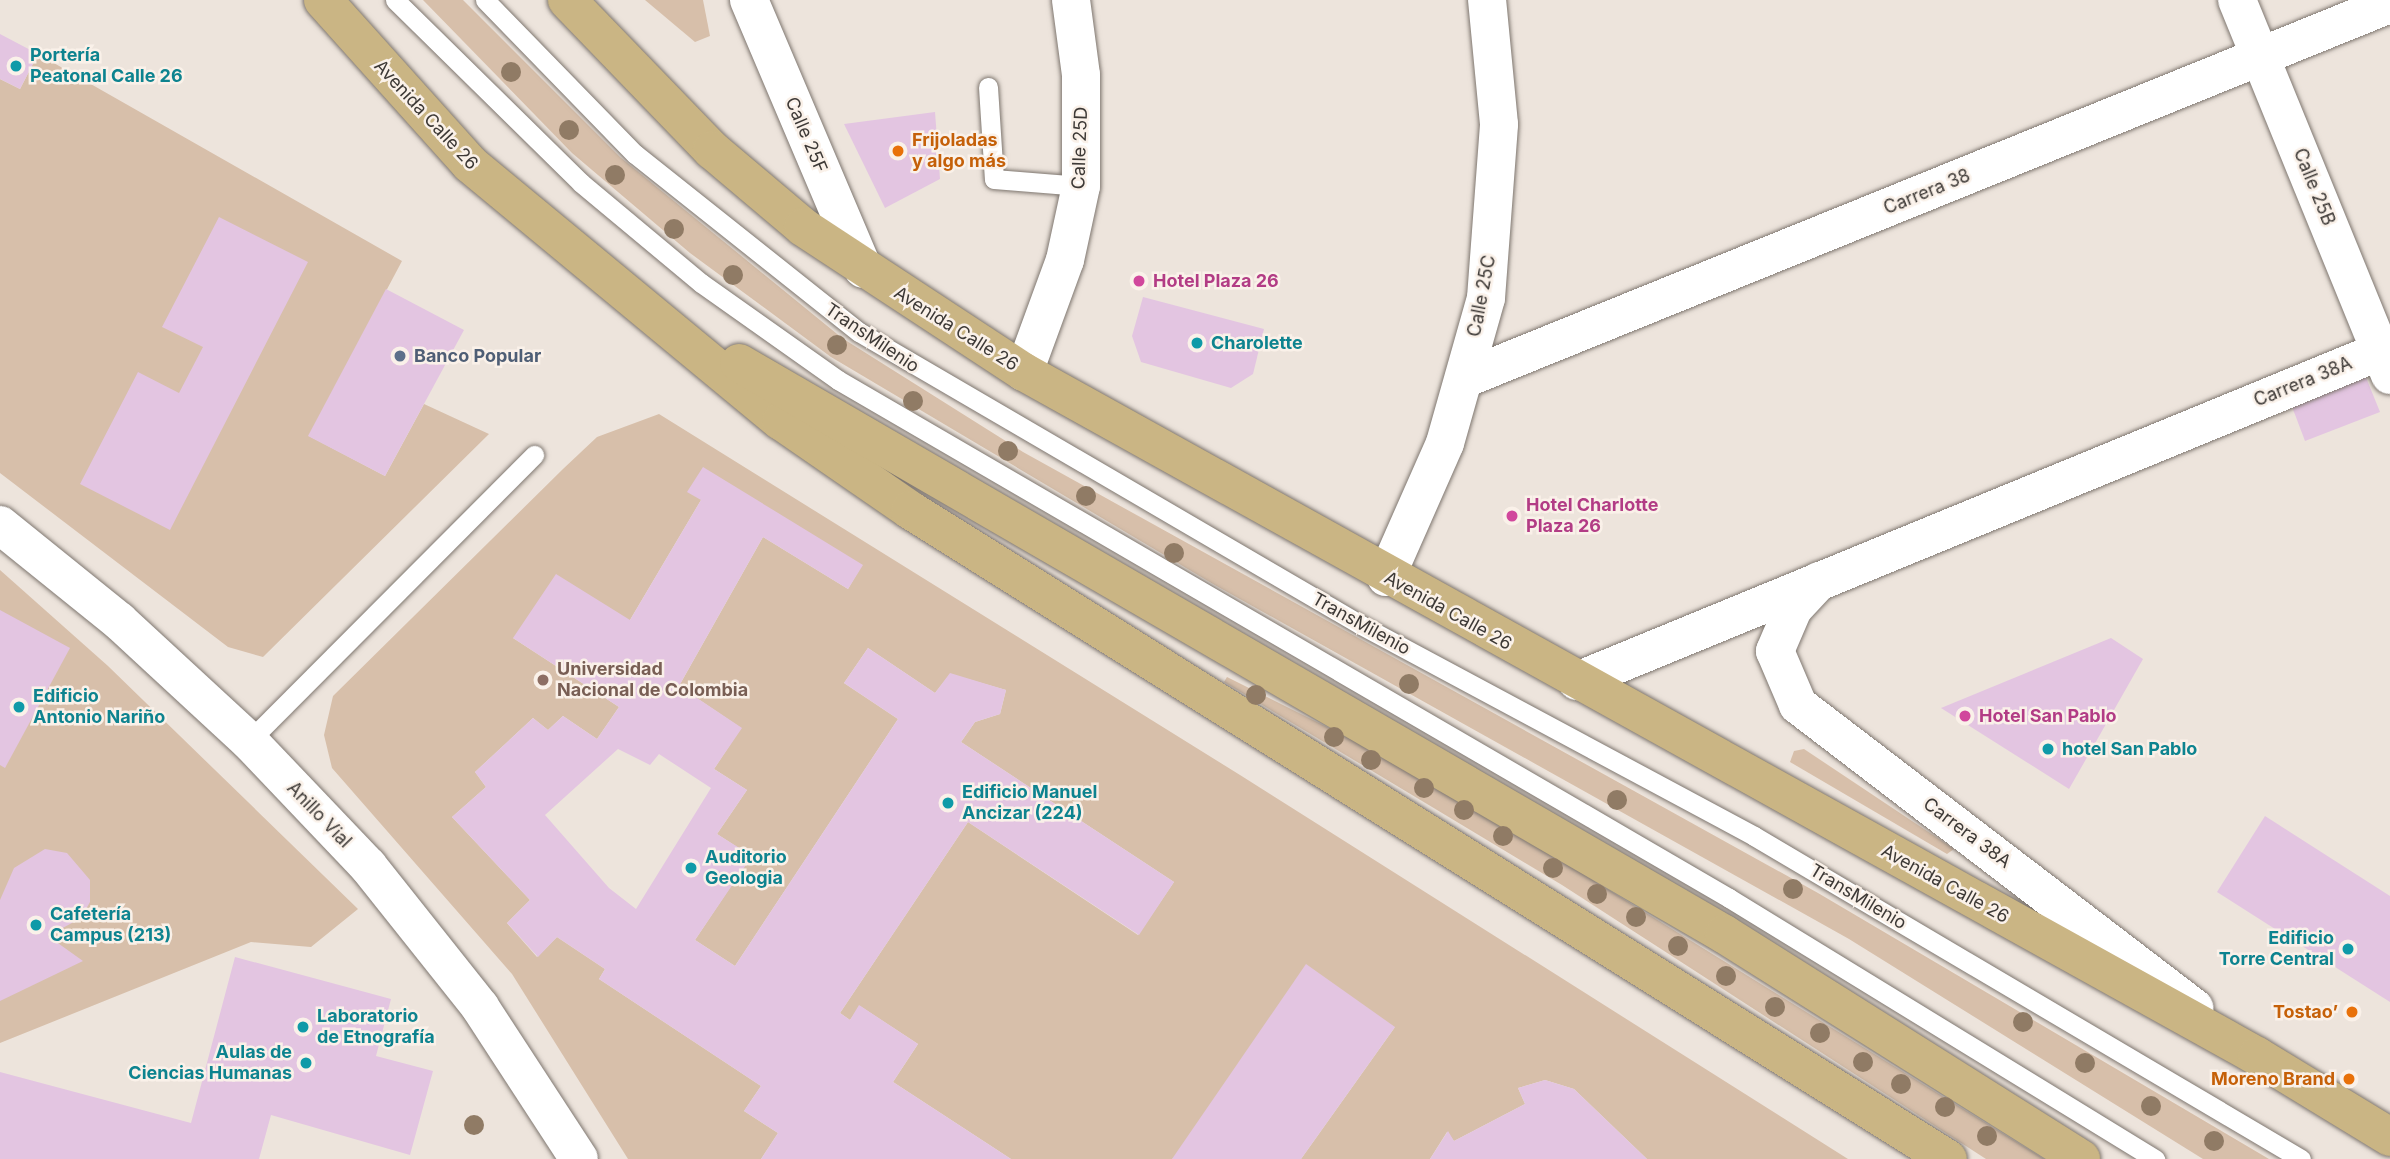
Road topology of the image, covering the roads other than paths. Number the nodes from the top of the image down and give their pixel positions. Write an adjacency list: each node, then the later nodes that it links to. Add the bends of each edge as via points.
1 (323, 0): 14 (main road, Avenida Calle 26, via 471,164)
2 (396, 0): 29 (lane, via 581,183 701,283 838,380 1729,898)
3 (485, 0): 30 (lane, TransMilenio, via 635,154 859,332 987,413 1361,625 1754,836)
4 (567, 0): 13 (main road, Avenida Calle 26, via 712,150)
5 (749, 0): 13 (street, Calle 25F)
6 (1070, 0): 12 (street, Calle 25D, via 1081,75)
7 (1487, 0): 17 (street, Calle 25C, via 1499,124 1496,210 1486,298)
8 (2237, 0): 10 (street, Calle 25B)
9 (2390, 4): 10 (street, Carrera 38)
10 (2261, 57): 15 (street, Calle 25B); 17 (street, Carrera 38)
11 (988, 87): 12 (lane, via 994,179)
12 (1081, 186): 16 (street, Calle 25D, via 1065,260)
13 (863, 269): 16 (main road, Avenida Calle 26)
14 (634, 303): 27 (main road, Avenida Calle 26, via 781,421 911,510); 28 (main road, Avenida Calle 26, via 1712,926)
15 (2387, 358): 20 (street, Carrera 38A)
16 (1024, 372): 21 (main road, Avenida Calle 26)
17 (1464, 379): 21 (street, Calle 25C, via 1445,443)
18 (534, 455): 23 (lane)
19 (0, 525): 23 (street, Anillo Vial, via 119,621)
20 (1826, 574): 22 (street, Carrera 38A); 24 (street, Carrera 38A, via 1793,609 1775,651 1798,705)
21 (1386, 577): 22 (main road, Avenida Calle 26)
22 (1577, 681): 24 (main road, Avenida Calle 26)
23 (249, 741): 26 (street, Anillo Vial, via 368,866 480,1007)
24 (2257, 1056): 25 (main road, Avenida Calle 26)
25 (2390, 1137)
26 (579, 1159)
27 (1948, 1159)
28 (2081, 1159)
29 (2155, 1159)
30 (2301, 1159)

